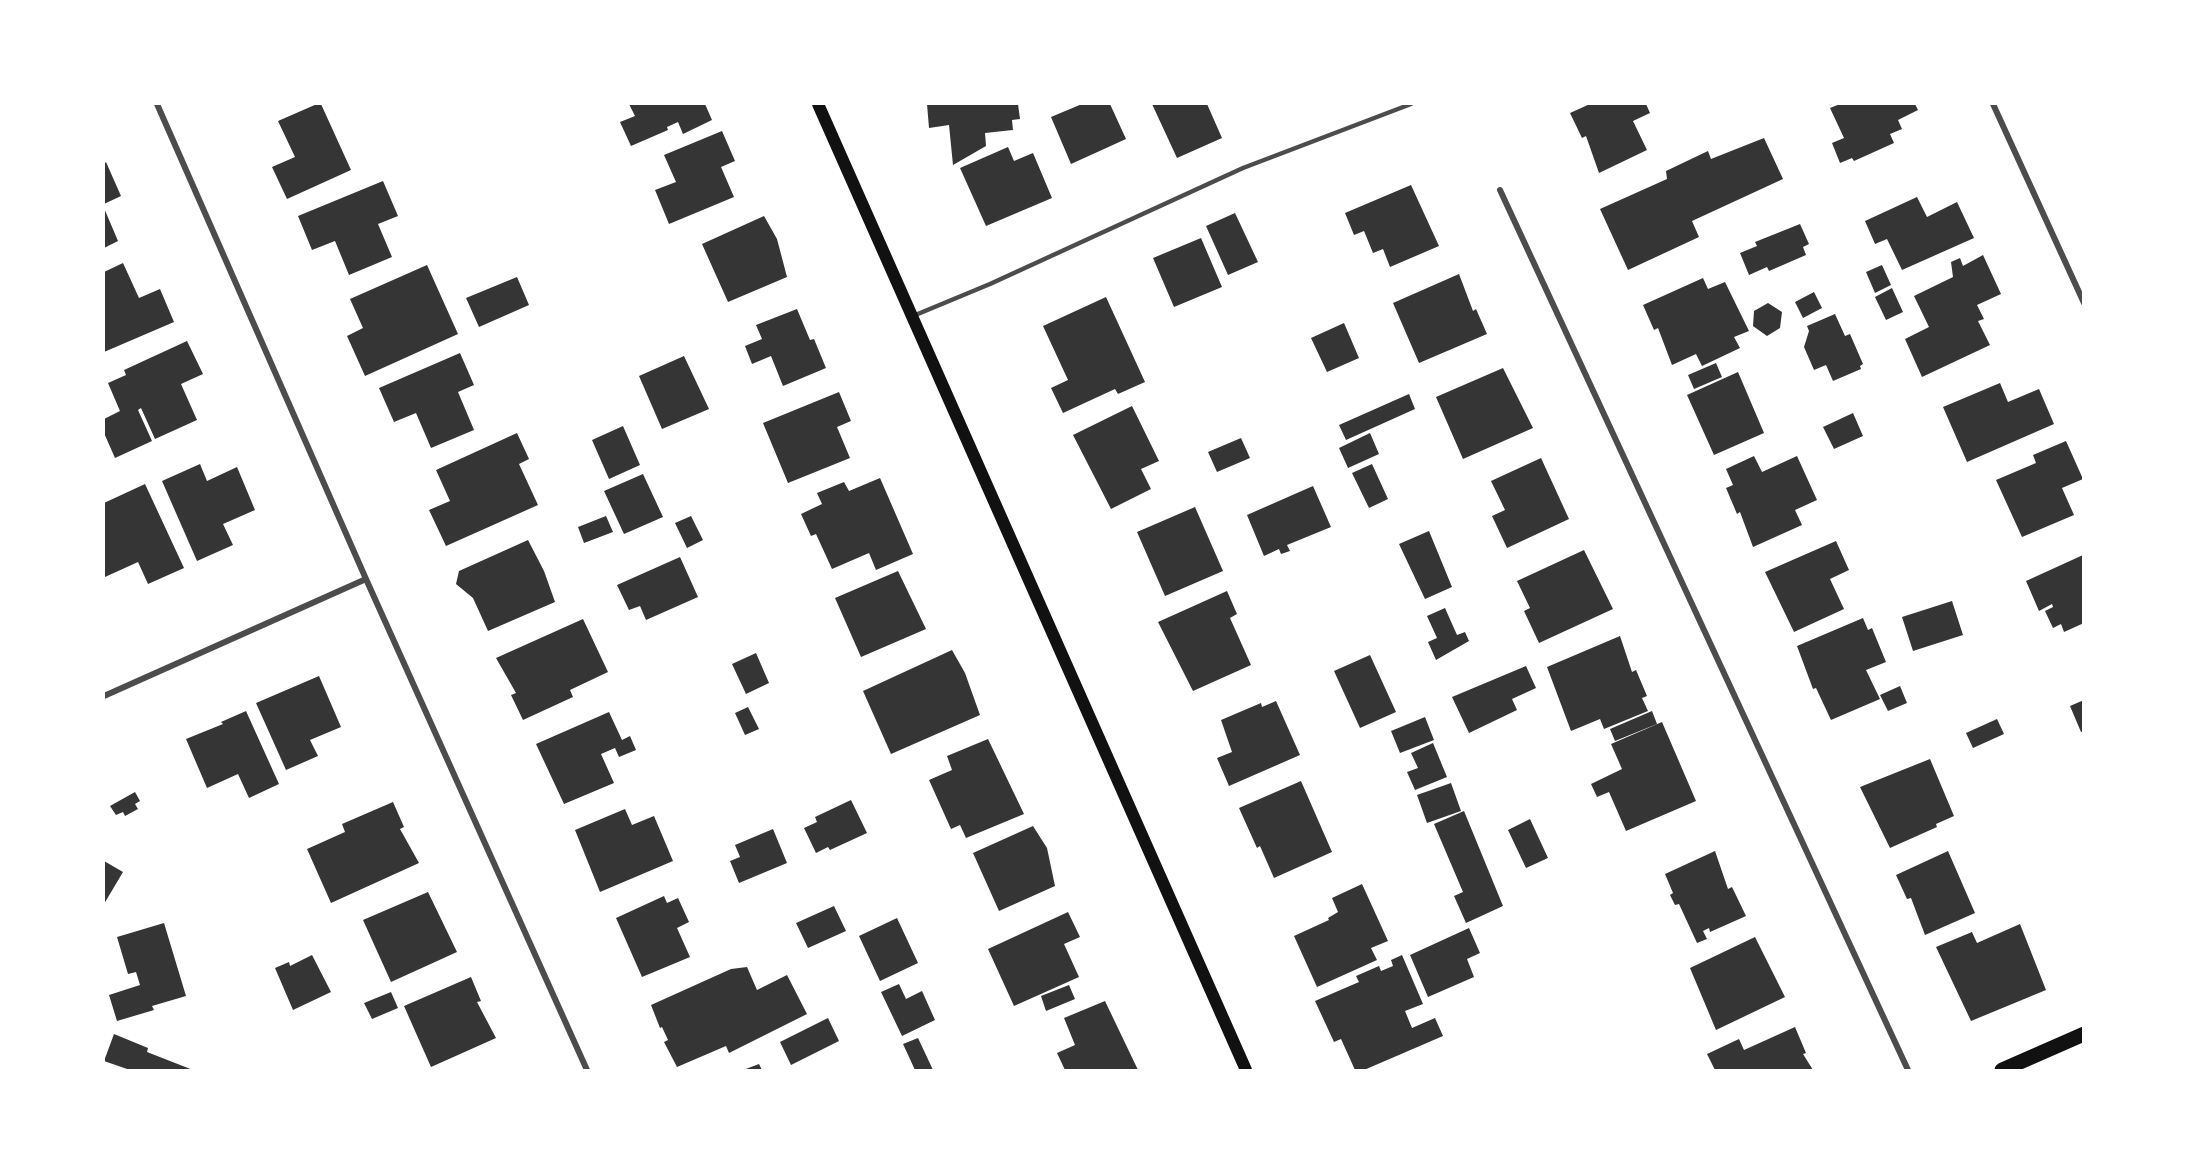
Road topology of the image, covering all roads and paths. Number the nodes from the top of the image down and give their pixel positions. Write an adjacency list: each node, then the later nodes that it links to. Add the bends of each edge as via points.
1 (157, 104): 8 (street)
2 (818, 104): 7 (main road)
3 (1411, 104): 7 (lane, via 1243,168)
4 (1994, 104): 6 (street)
5 (1500, 190): 13 (street)
6 (2084, 303)
7 (913, 316): 12 (main road)
8 (366, 579): 9 (street); 11 (street)
9 (104, 696)
10 (2084, 1034): 14 (main road)
11 (587, 1071)
12 (1246, 1071)
13 (1908, 1071)
14 (2002, 1071)

